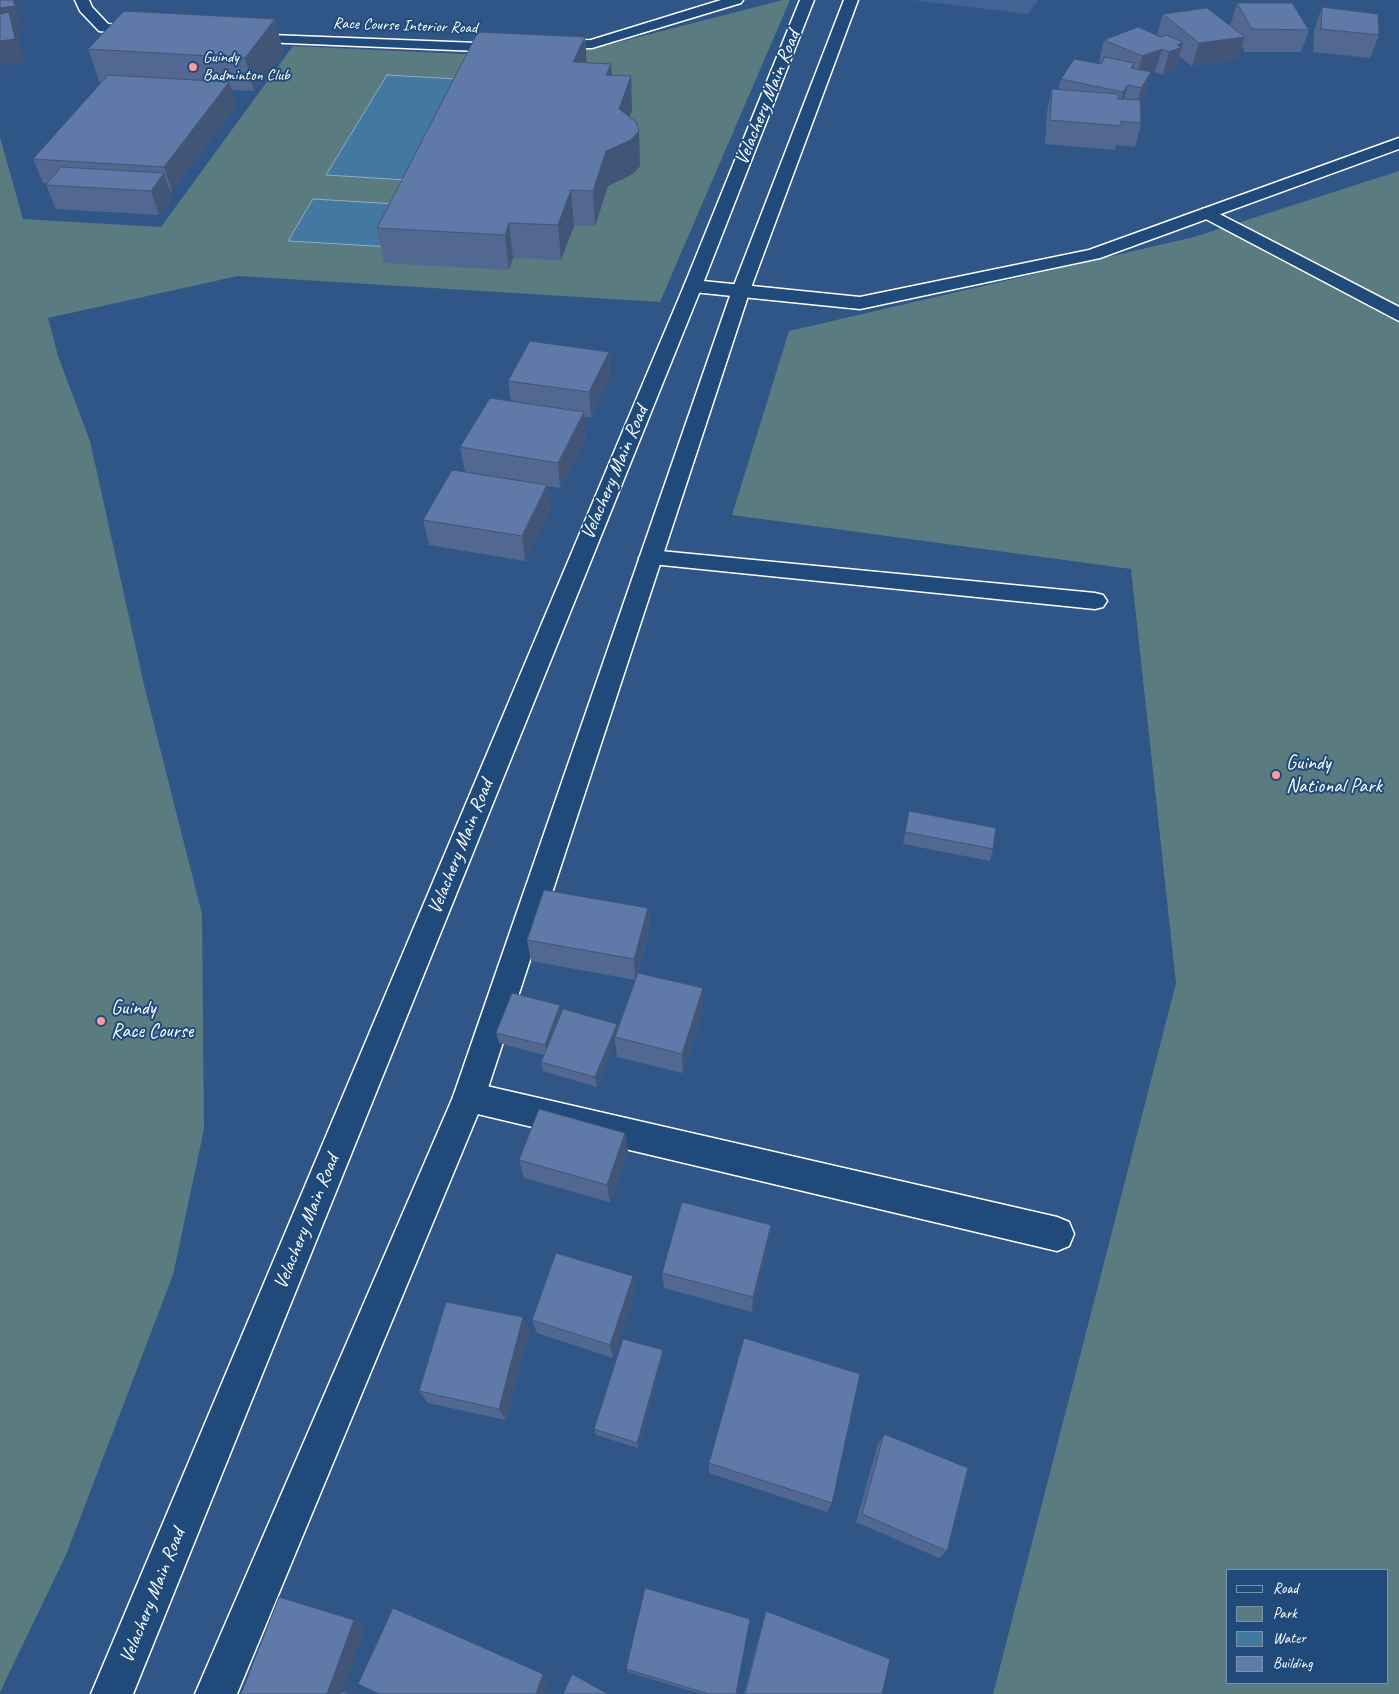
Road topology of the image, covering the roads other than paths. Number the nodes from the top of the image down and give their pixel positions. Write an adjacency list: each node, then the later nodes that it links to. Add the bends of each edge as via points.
1 (82, 0): 5 (main road, via 85,8 104,28)
2 (736, 0): 6 (main road, Race Course Interior Road, via 592,44 478,47)
3 (807, 0): 9 (main road, Velachery Main Road)
4 (851, 0): 10 (main road, Velachery Main Road)
5 (159, 34)
6 (229, 37)
7 (1399, 143): 8 (main road)
8 (1208, 213): 10 (main road, via 1094,254 860,303); 11 (main road)
9 (693, 286): 10 (main road); 16 (main road, Velachery Main Road)
10 (740, 293): 12 (main road, Velachery Main Road)
11 (1399, 315)
12 (650, 558): 13 (main road); 14 (main road, Velachery Main Road)
13 (1095, 601)
14 (469, 1098): 15 (main road); 17 (main road, Velachery Main Road)
15 (1057, 1234)
16 (112, 1694)
17 (216, 1694)

